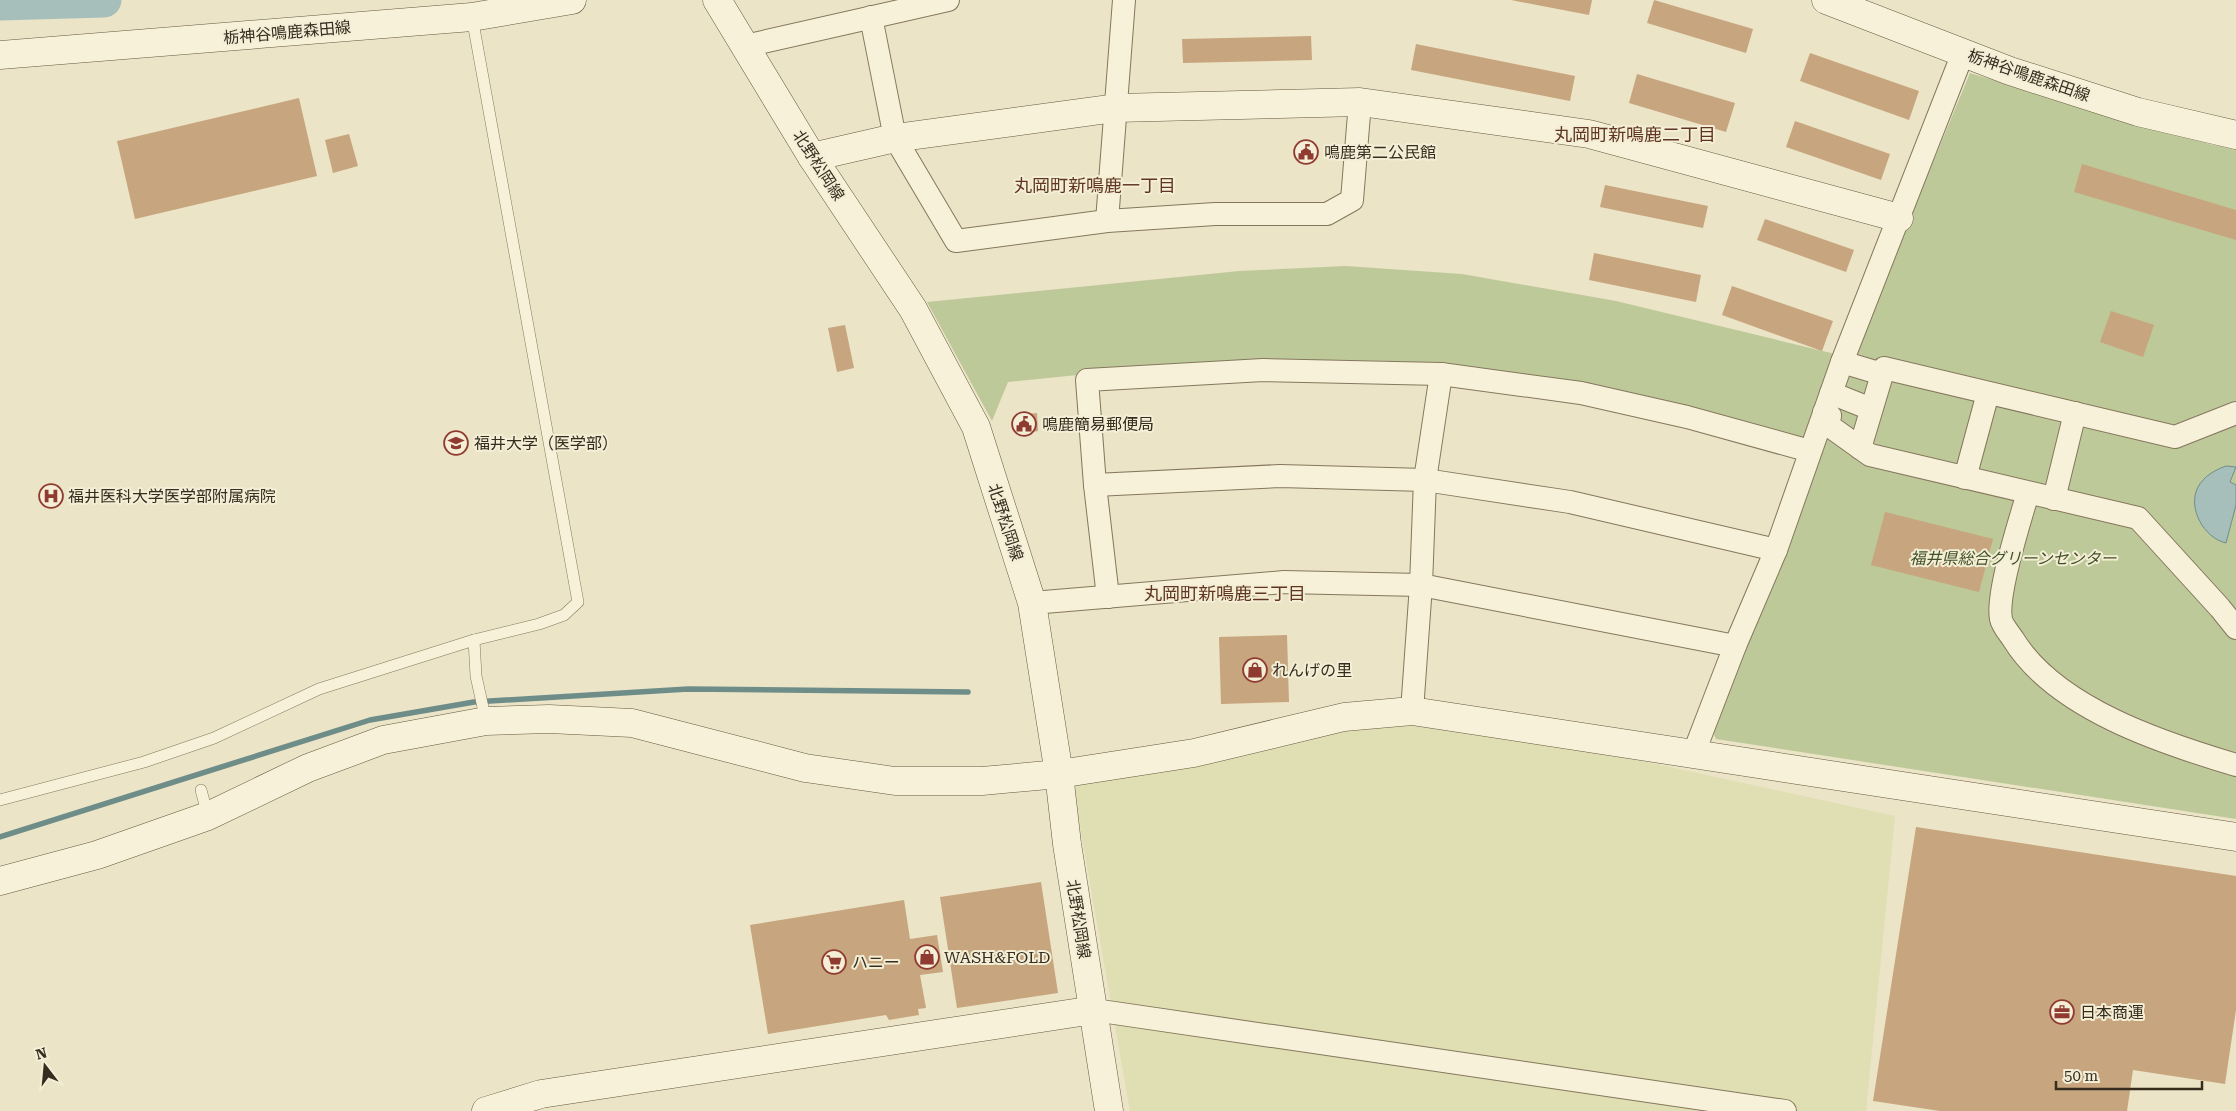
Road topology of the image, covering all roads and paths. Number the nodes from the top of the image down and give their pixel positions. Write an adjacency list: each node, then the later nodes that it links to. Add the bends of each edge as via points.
1 (572, 0): 6 (street, 栃神谷鳴鹿森田線)
2 (717, 0): 8 (street, 北野松岡線)
3 (948, 0): 7 (street)
4 (1124, 0): 12 (street)
5 (1826, 0): 9 (street, 栃神谷鳴鹿森田線)
6 (472, 17): 10 (street, 栃神谷鳴鹿森田線); 38 (lane, via 578,602 564,615)
7 (870, 18): 8 (street); 14 (street)
8 (745, 46): 15 (street, 北野松岡線)
9 (1963, 53): 13 (street, 栃神谷鳴鹿森田線, via 2010,72 2138,112); 16 (street)
10 (0, 55)
11 (1360, 102): 12 (street); 16 (street, via 1589,134); 17 (street, via 1352,200 1327,214 1215,214)
12 (1116, 108): 14 (street); 17 (street)
13 (2236, 135)
14 (895, 138): 15 (street); 17 (street, via 956,241)
15 (812, 157): 36 (street, 北野松岡線, via 913,309 976,427)
16 (1899, 218): 18 (street)
17 (1107, 221)
18 (1842, 362): 20 (street); 22 (street)
19 (1440, 374): 27 (street, via 1581,393 1687,417); 29 (street); 30 (street, via 1263,370 1087,380)
20 (1882, 374): 21 (street, via 1884,368); 23 (street)
21 (1988, 393): 24 (street); 28 (street)
22 (1828, 402): 23 (street); 26 (street, via 1828,424); 27 (street)
23 (1871, 409): 26 (street)
24 (2075, 413): 25 (street, via 2175,437); 32 (street)
25 (2236, 413)
26 (1860, 448): 28 (street, via 1870,455)
27 (1810, 451): 33 (street)
28 (1965, 478): 31 (street)
29 (1425, 480): 30 (street, via 1280,476); 33 (street, via 1570,502); 34 (street)
30 (1095, 485): 35 (street)
31 (2028, 493): 32 (street); 43 (street, via 2003,587 2001,620 2019,648 2054,684 2113,720 2193,752)
32 (2054, 499): 37 (street, via 2138,518)
33 (1776, 550): 39 (street)
34 (1421, 585): 35 (street, via 1284,582); 39 (street); 40 (street)
35 (1108, 597): 36 (street)
36 (1032, 603): 44 (street, 北野松岡線)
37 (2236, 628)
38 (474, 640): 41 (lane, via 476,676); 46 (lane, via 319,689 214,738 144,762)
39 (1735, 646): 42 (street)
40 (1412, 711): 42 (street); 44 (street, via 1344,717 1194,752)
41 (486, 721): 44 (street, via 549,719 632,723 805,768 895,781 982,781); 47 (street, via 383,740 308,768)
42 (1693, 754): 48 (street)
43 (2236, 765)
44 (1058, 774): 50 (street, 北野松岡線, via 1066,844)
45 (201, 790): 47 (lane)
46 (0, 800)
47 (208, 816): 49 (street, via 97,855)
48 (2236, 837)
49 (0, 881)
50 (1094, 1010): 51 (street); 53 (street, 北野松岡線); 54 (street)
51 (542, 1103): 52 (street)
52 (486, 1111)
53 (1109, 1111)
54 (1785, 1111)

